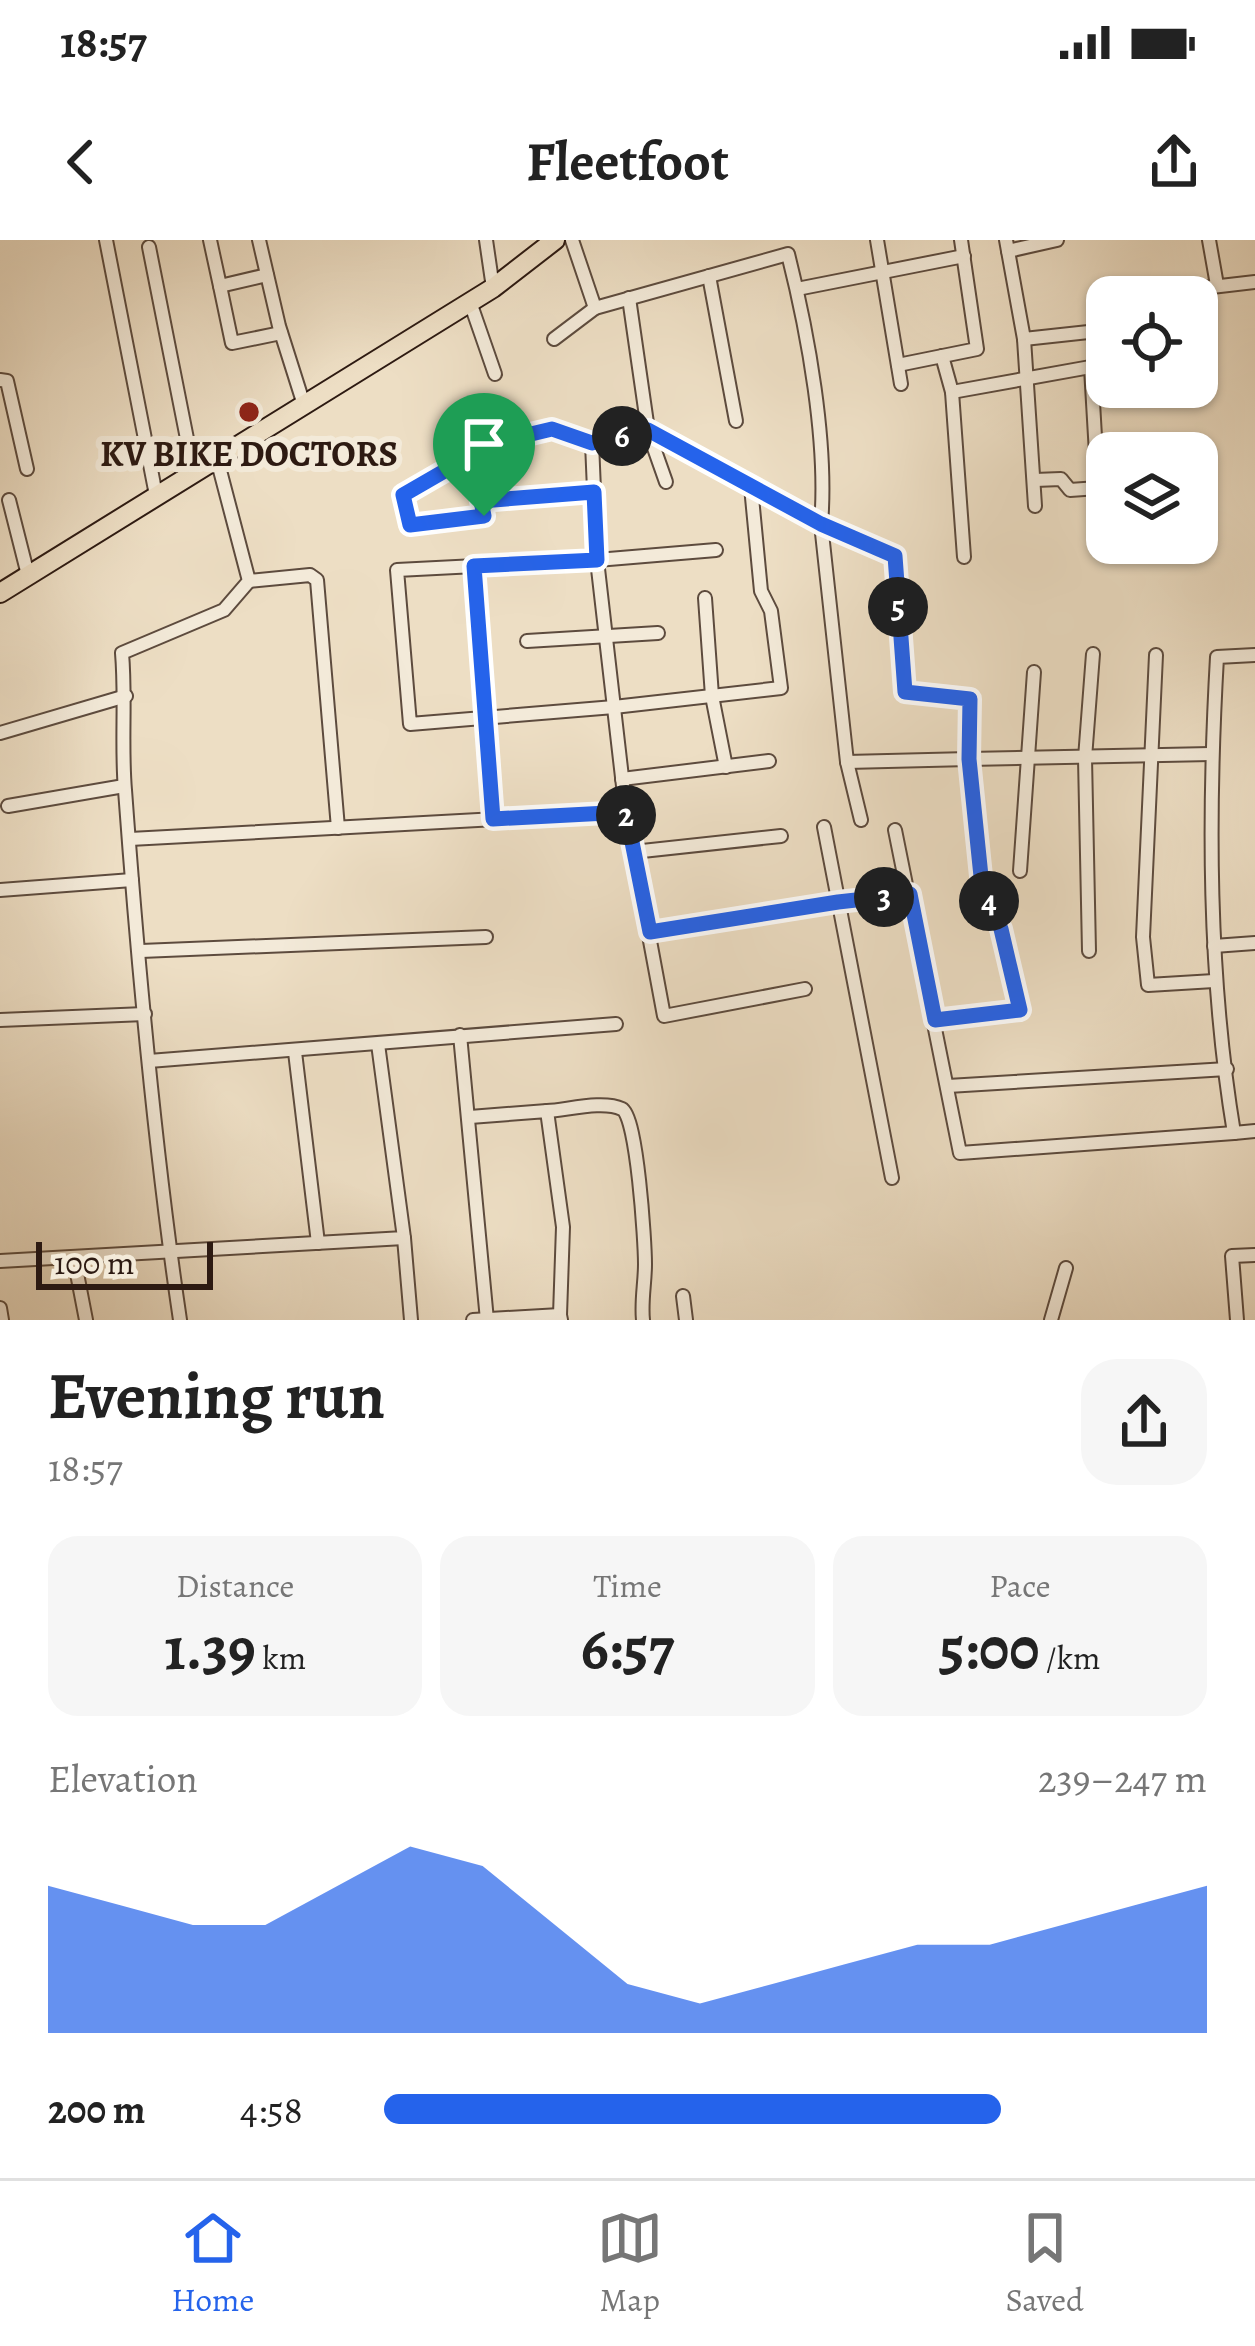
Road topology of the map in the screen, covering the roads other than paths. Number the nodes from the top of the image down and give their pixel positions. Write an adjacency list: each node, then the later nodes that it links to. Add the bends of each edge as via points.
1 (106, 240): 52 (street)
2 (210, 240): 21 (street)
3 (260, 240): 16 (street)
4 (486, 240): 22 (street)
5 (555, 240): 22 (main road)
6 (572, 240): 26 (street)
7 (877, 240): 15 (street)
8 (962, 240): 14 (street)
9 (1057, 240): 11 (street)
10 (1209, 240): 18 (street)
11 (1007, 245): 30 (street)
12 (149, 247): 47 (street)
13 (786, 247): 17 (street); 23 (street)
14 (964, 256): 15 (street); 31 (street, via 976,349)
15 (884, 271): 23 (street); 32 (street)
16 (267, 275): 21 (street); 28 (street)
17 (709, 276): 24 (street); 41 (street)
18 (1215, 276)
19 (1255, 282): 20 (street)
20 (1218, 285)
21 (220, 286): 28 (street, via 232,344)
22 (493, 288): 25 (main road)
23 (796, 289): 56 (street, via 825,482)
24 (629, 298): 26 (street); 42 (street)
25 (470, 302): 34 (street); 39 (main road)
26 (595, 308): 29 (street)
27 (1086, 332): 30 (street)
28 (280, 333): 39 (street)
29 (554, 339)
30 (1024, 339): 35 (street)
31 (942, 356): 32 (street); 38 (street)
32 (898, 365): 37 (street)
33 (1086, 369): 35 (street)
34 (495, 374)
35 (1029, 379): 38 (street); 48 (street)
36 (0, 380): 46 (street, via 7,381)
37 (901, 384)
38 (952, 392): 58 (street)
39 (304, 405): 45 (main road)
40 (1093, 408): 48 (street, via 1098,488)
41 (736, 421)
42 (648, 430): 43 (street); 49 (street); 50 (street)
43 (592, 443): 44 (street, via 552,429); 51 (street)
44 (472, 454): 54 (street); 54 (street, via 403,495 410,525 484,516)
45 (217, 459): 47 (main road); 62 (street)
46 (27, 470)
47 (194, 474): 52 (main road)
48 (1035, 480): 55 (street)
49 (666, 482)
50 (752, 487): 56 (street); 73 (street, via 760,591 771,611 781,688)
51 (594, 492): 54 (street); 59 (street)
52 (156, 495): 61 (main road)
53 (9, 500): 61 (street)
54 (481, 501)
55 (1035, 506)
56 (821, 524): 81 (street, via 895,556 905,692 970,699); 83 (street)
57 (716, 550): 59 (street)
58 (964, 557)
59 (597, 560): 60 (street); 66 (street)
60 (474, 566): 75 (street); 75 (street, via 397,571 410,724)
61 (28, 575): 63 (main road)
62 (249, 581): 72 (street, via 224,610 122,652); 92 (street, via 317,580)
63 (0, 592)
64 (704, 598): 73 (street)
65 (658, 632): 66 (street)
66 (605, 634): 67 (street); 74 (street)
67 (527, 641)
68 (1094, 654): 80 (street)
69 (1156, 655): 78 (street)
70 (1255, 656): 77 (street, via 1217,657)
71 (1034, 672): 79 (street)
72 (126, 696): 76 (street); 86 (street)
73 (712, 696): 74 (street); 84 (street)
74 (614, 707): 75 (street); 85 (street)
75 (485, 718): 89 (street)
76 (0, 733)
77 (1211, 754): 78 (street); 105 (street)
78 (1153, 755): 80 (street); 108 (street, via 1142,937 1148,986)
79 (1030, 758): 80 (street); 81 (street); 97 (street)
80 (1085, 758): 107 (street)
81 (969, 759): 83 (street); 112 (street, via 982,886 1020,1010)
82 (769, 761): 84 (street)
83 (847, 762): 90 (street)
84 (726, 766): 85 (street)
85 (622, 779): 88 (street)
86 (124, 786): 87 (street); 95 (street)
87 (8, 806)
88 (626, 812): 89 (street); 96 (street)
89 (493, 819): 92 (street)
90 (861, 820)
91 (824, 827): 101 (street)
92 (338, 828): 95 (street)
93 (896, 830): 100 (street)
94 (781, 836): 96 (street)
95 (130, 839): 98 (street)
96 (633, 852): 102 (street)
97 (1019, 871)
98 (132, 880): 99 (street); 106 (street)
99 (0, 890)
100 (910, 894): 101 (street); 112 (street)
101 (838, 902): 102 (street); 124 (street)
102 (650, 932): 109 (street, via 664,1016)
103 (486, 937): 106 (street)
104 (1255, 943): 105 (street)
105 (1214, 946): 108 (street)
106 (141, 951): 110 (street)
107 (1089, 951)
108 (1214, 981): 118 (street)
109 (805, 989)
110 (145, 1014): 111 (street); 117 (street)
111 (0, 1020)
112 (935, 1020): 119 (street)
113 (616, 1024): 114 (street)
114 (460, 1034): 115 (street); 121 (street)
115 (378, 1044): 116 (street); 125 (street)
116 (295, 1052): 117 (street); 126 (street)
117 (149, 1061): 127 (street)
118 (1227, 1069): 119 (street); 123 (street)
119 (948, 1086): 123 (street, via 961,1153)
120 (547, 1111): 121 (street); 134 (street, via 563,1227); 141 (street, via 608,1107 628,1115 645,1265)
121 (470, 1117): 135 (street)
122 (1255, 1131): 123 (street)
123 (1234, 1133)
124 (892, 1178)
125 (404, 1238): 126 (street); 139 (street)
126 (318, 1243): 127 (street)
127 (170, 1252): 129 (street); 138 (street)
128 (1255, 1255): 144 (street, via 1232,1256)
129 (74, 1258): 130 (street); 137 (street)
130 (0, 1262)
131 (1066, 1268): 143 (street)
132 (683, 1296): 142 (street)
133 (0, 1308): 136 (street)
134 (561, 1317): 135 (street)
135 (487, 1319): 140 (street)
136 (2, 1320)
137 (86, 1320)
138 (179, 1320)
139 (411, 1320)
140 (473, 1320)
141 (643, 1320)
142 (686, 1320)
143 (1051, 1320)
144 (1237, 1320)

